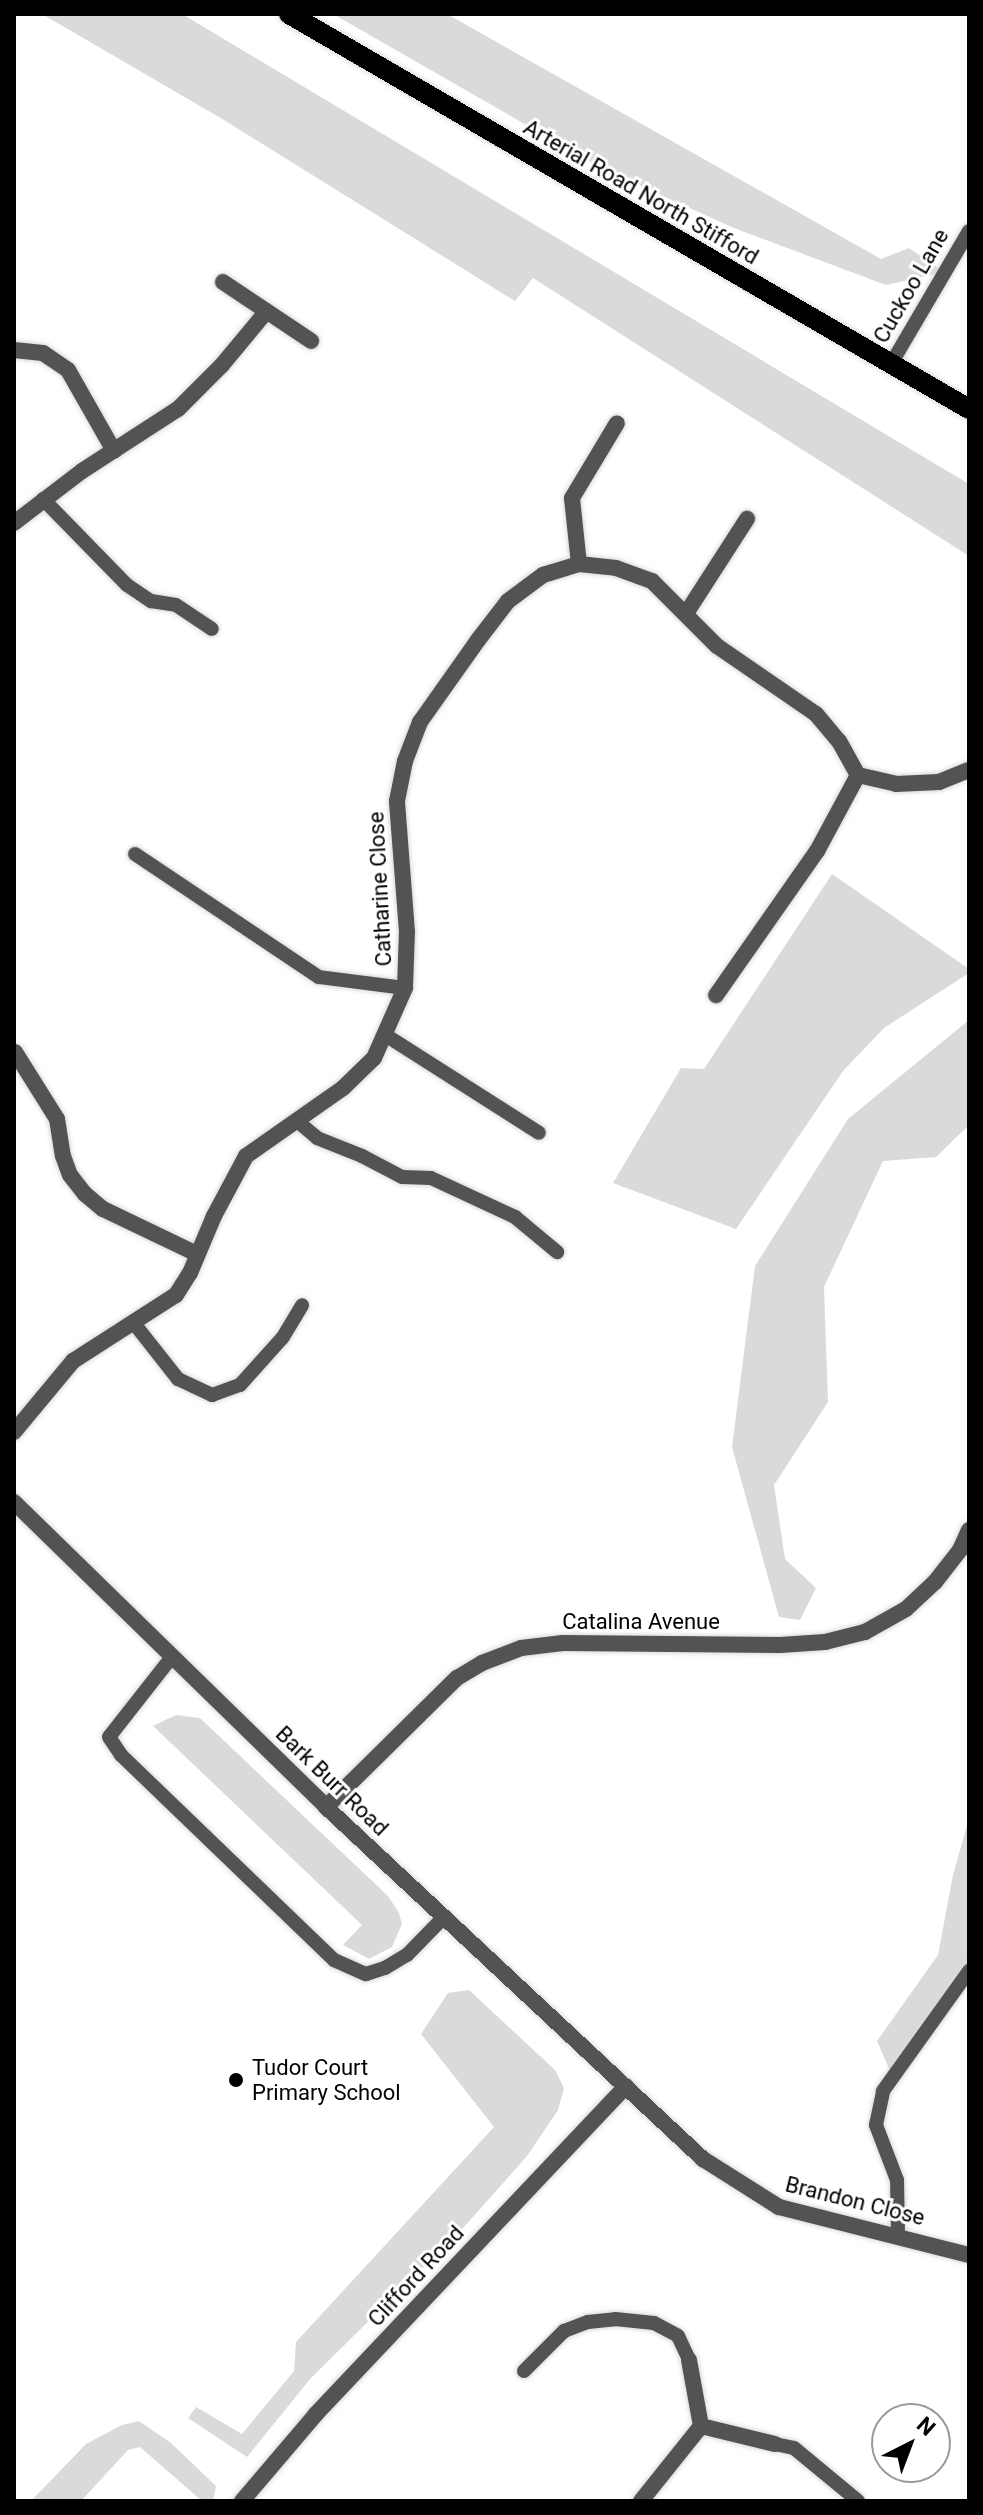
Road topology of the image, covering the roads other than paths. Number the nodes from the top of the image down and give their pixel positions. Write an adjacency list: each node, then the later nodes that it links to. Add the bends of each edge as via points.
1 (289, 14): 7 (main road, Arterial Road North Stifford)
2 (969, 231): 7 (lane, Cuckoo Lane)
3 (223, 282): 4 (street)
4 (266, 312): 5 (street); 10 (street, via 178,409)
5 (311, 341)
6 (14, 350): 10 (street, via 43,353 68,370)
7 (891, 364): 8 (main road, Arterial Road North Stifford)
8 (969, 409)
9 (617, 423): 14 (street, via 572,498)
10 (114, 451): 11 (street)
11 (43, 499): 13 (street); 16 (lane, via 127,585 151,601 176,605)
12 (747, 519): 15 (street)
13 (14, 523)
14 (579, 564): 15 (street, Catharine Close, via 616,568 652,581); 20 (street, Catharine Close, via 543,575 508,601 420,722 397,801 407,932)
15 (687, 612): 18 (street, Catharine Close, via 717,646 816,714)
16 (212, 629)
17 (969, 770): 18 (street, via 939,782 896,784)
18 (858, 775): 21 (street, via 817,851)
19 (135, 854): 20 (lane, via 319,977)
20 (405, 988): 22 (street, Catharine Close)
21 (716, 995)
22 (387, 1036): 24 (street, Catharine Close, via 359,1074); 25 (lane)
23 (15, 1052): 27 (street, via 57,1119 70,1175 85,1194 103,1209)
24 (297, 1121): 26 (lane, via 317,1138 402,1177 431,1178 515,1217); 27 (street, Catharine Close, via 240,1163)
25 (539, 1133)
26 (557, 1252)
27 (197, 1254): 29 (street, Catharine Close, via 176,1295)
28 (302, 1305): 29 (lane, via 283,1337 240,1385 212,1395 178,1379)
29 (133, 1322): 30 (street, Catharine Close, via 73,1361)
30 (14, 1432)
31 (14, 1502): 33 (street, Bark Burr Road)
32 (969, 1530): 34 (street, Catalina Avenue, via 935,1582 906,1609 865,1632 780,1645 563,1643 521,1648 482,1663 457,1678)
33 (171, 1658): 34 (street, Bark Burr Road); 35 (lane, via 109,1737 121,1755 334,1960 366,1974 385,1968 407,1955)
34 (326, 1807): 35 (street, Bark Burr Road)
35 (444, 1917): 37 (street, Bark Burr Road)
36 (969, 1971): 38 (lane, via 883,2091 876,2125 897,2180)
37 (626, 2086): 38 (street, Brandon Close, via 703,2159 779,2207); 44 (street, Clifford Road, via 316,2414)
38 (898, 2235): 39 (street, Brandon Close)
39 (969, 2255)
40 (689, 2360): 41 (lane, via 678,2336 654,2323 615,2319 564,2331); 42 (street)
41 (524, 2371)
42 (701, 2426): 43 (street); 45 (street)
43 (775, 2444): 46 (lane, via 794,2448)
44 (242, 2501)
45 (641, 2501)
46 (858, 2501)

